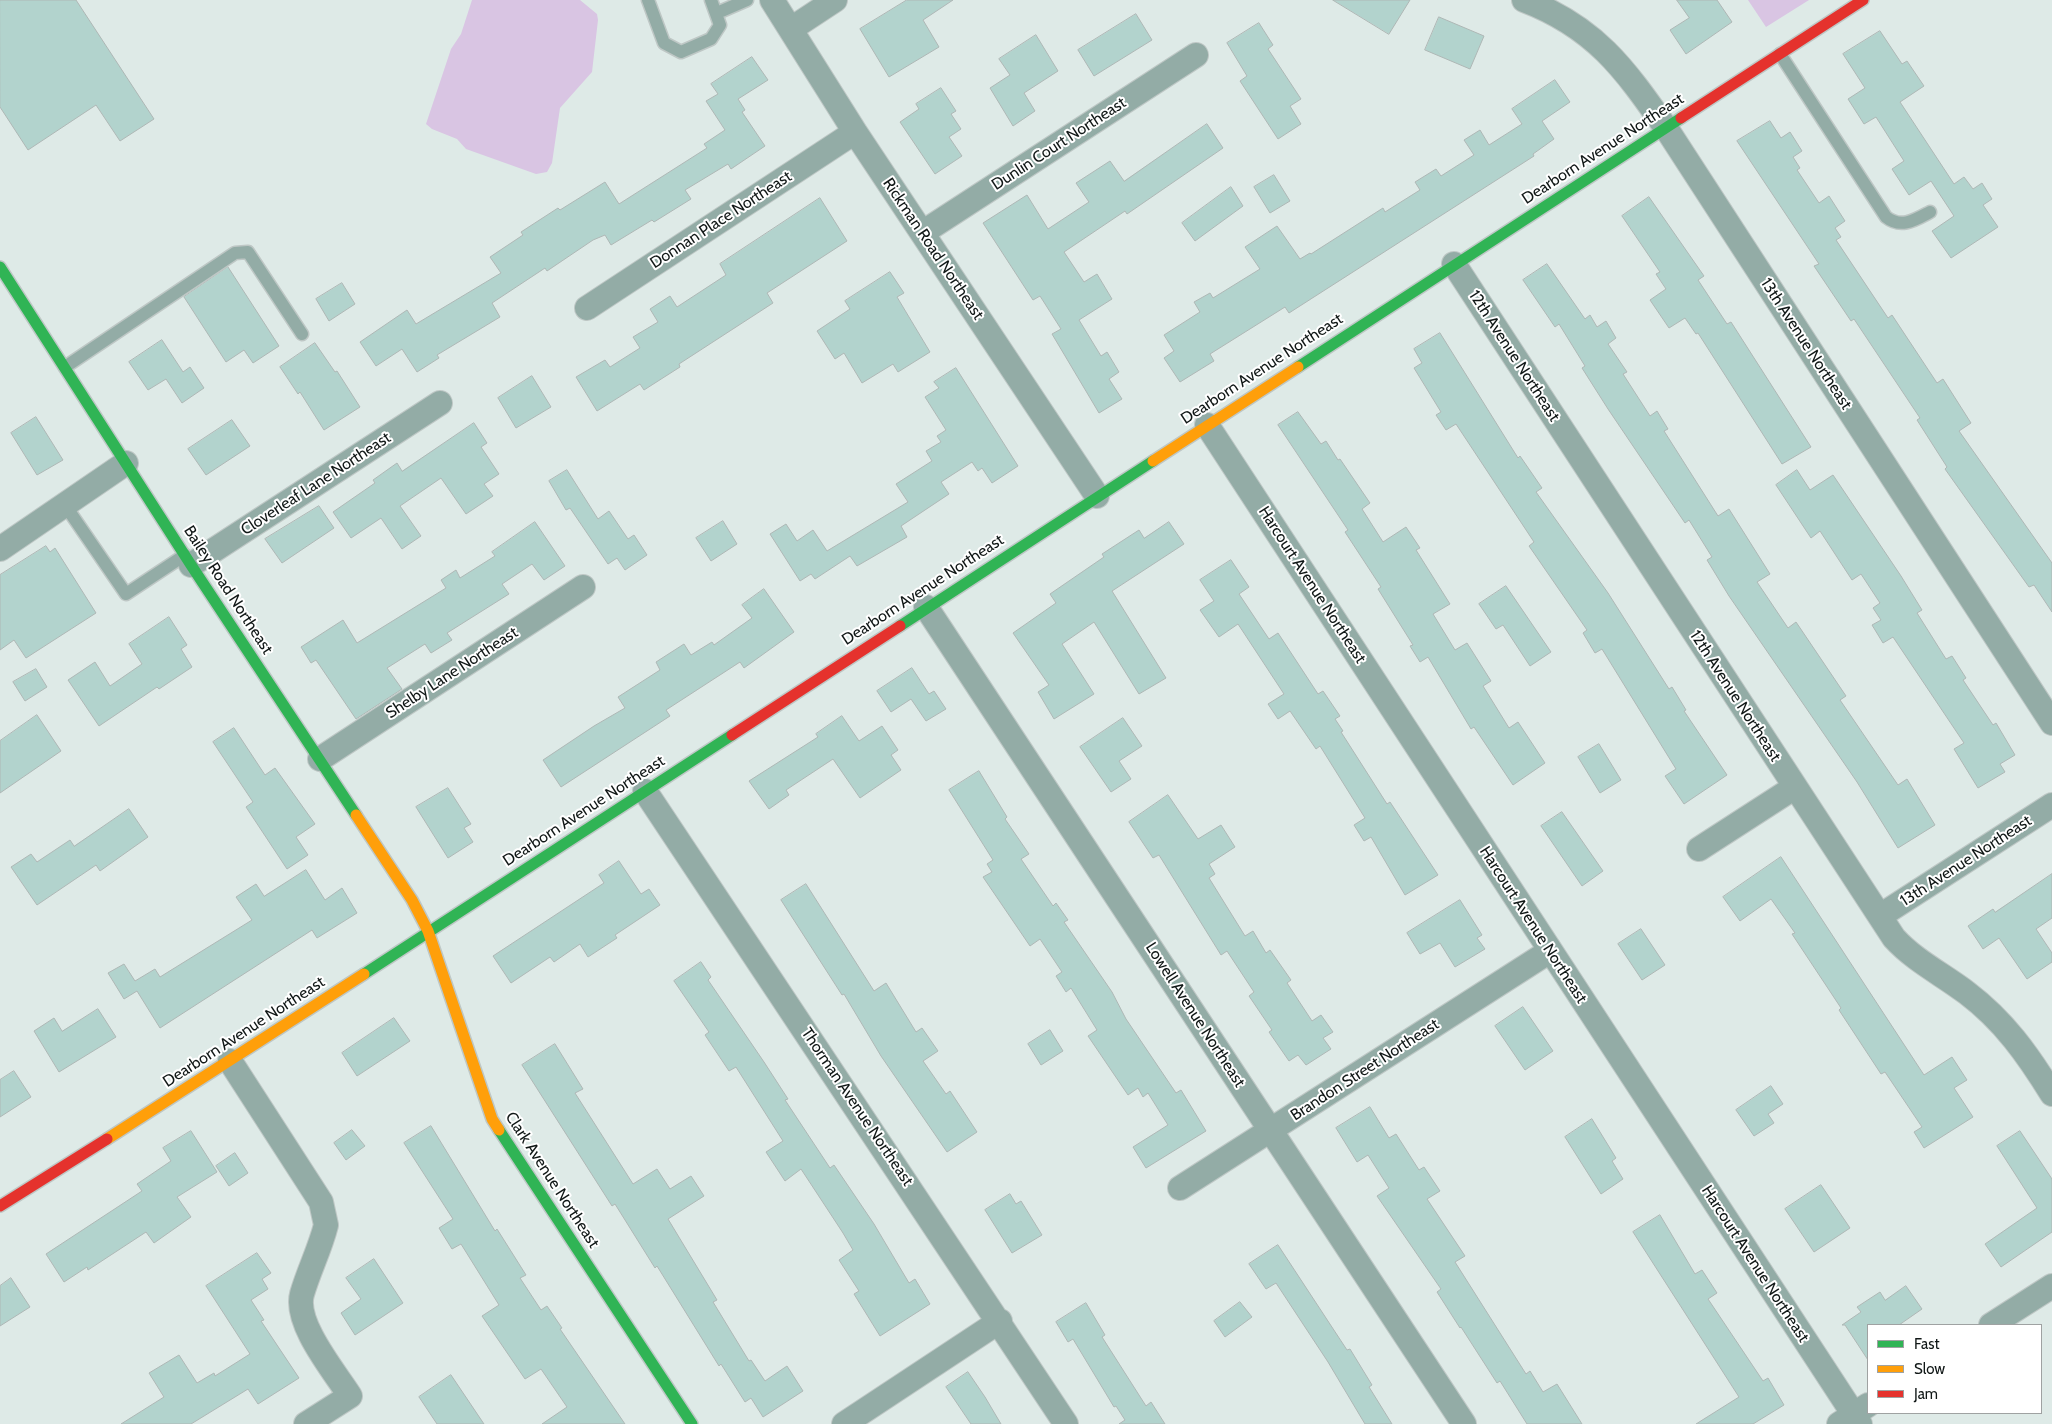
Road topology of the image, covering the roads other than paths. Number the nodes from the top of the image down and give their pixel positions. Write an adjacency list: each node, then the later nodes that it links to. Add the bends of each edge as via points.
1 (648, 0): 8 (lane, via 664,43 681,52 711,38 720,25)
2 (710, 0): 8 (lane)
3 (747, 0): 8 (lane)
4 (772, 0): 9 (street, Rickman Road Northeast)
5 (835, 0): 9 (street)
6 (1524, 0): 12 (street, 13th Avenue Northeast, via 1550,10 1589,35 1616,60)
7 (1863, 0): 10 (street, Dearborn Avenue Northeast)
8 (717, 13)
9 (791, 29): 13 (street, Rickman Road Northeast)
10 (1780, 54): 12 (street, Dearborn Avenue Northeast); 14 (lane, via 1886,217 1901,224)
11 (1196, 55): 15 (street, Dunlin Court Northeast)
12 (1666, 128): 16 (street, Dearborn Avenue Northeast); 30 (street, 13th Avenue Northeast)
13 (855, 132): 15 (street, Rickman Road Northeast); 18 (street, Donnan Place Northeast)
14 (1930, 212)
15 (922, 233): 24 (street, Rickman Road Northeast)
16 (1454, 264): 22 (street, Dearborn Avenue Northeast); 32 (street, 12th Avenue Northeast)
17 (0, 267): 20 (street, Bailey Road Northeast)
18 (587, 308)
19 (302, 334): 20 (lane, via 248,252 235,253)
20 (65, 367): 23 (street, Bailey Road Northeast)
21 (440, 403): 27 (street, Cloverleaf Lane Northeast)
22 (1208, 425): 24 (street, Dearborn Avenue Northeast); 38 (street, Harcourt Avenue Northeast)
23 (126, 463): 25 (street); 27 (street, Bailey Road Northeast)
24 (1096, 496): 29 (street, Dearborn Avenue Northeast)
25 (65, 506): 26 (street); 27 (lane, via 126,594)
26 (0, 549)
27 (188, 560): 31 (street, Bailey Road Northeast)
28 (583, 587): 31 (street, Shelby Lane Northeast)
29 (926, 607): 33 (street, Dearborn Avenue Northeast); 41 (street, Lowell Avenue Northeast)
30 (2052, 723)
31 (320, 759): 37 (street, Bailey Road Northeast, via 412,900)
32 (1795, 787): 35 (street); 36 (street, 12th Avenue Northeast)
33 (645, 791): 37 (street, Dearborn Avenue Northeast); 45 (street, Thorman Avenue Northeast)
34 (2052, 805): 36 (street, 13th Avenue Northeast)
35 (1699, 849)
36 (1880, 916): 40 (street, 12th Avenue Northeast, via 1909,954 1966,992 2000,1020 2020,1044)
37 (428, 931): 39 (street, Dearborn Avenue Northeast); 49 (street, Clark Avenue Northeast, via 492,1119)
38 (1550, 951): 41 (street, Brandon Street Northeast); 47 (street, Harcourt Avenue Northeast)
39 (230, 1062): 43 (street, Dearborn Avenue Northeast); 48 (street, via 322,1202 326,1214 326,1225 302,1296 301,1310 305,1325 350,1396)
40 (2052, 1094)
41 (1271, 1130): 42 (street, Brandon Street Northeast); 52 (street, Lowell Avenue Northeast)
42 (1180, 1188)
43 (0, 1206)
44 (2052, 1286): 46 (street)
45 (1000, 1321): 50 (street); 51 (street, Thorman Avenue Northeast)
46 (1993, 1324)
47 (1855, 1417)
48 (306, 1424)
49 (692, 1424)
50 (844, 1424)
51 (1066, 1424)
52 (1464, 1424)

